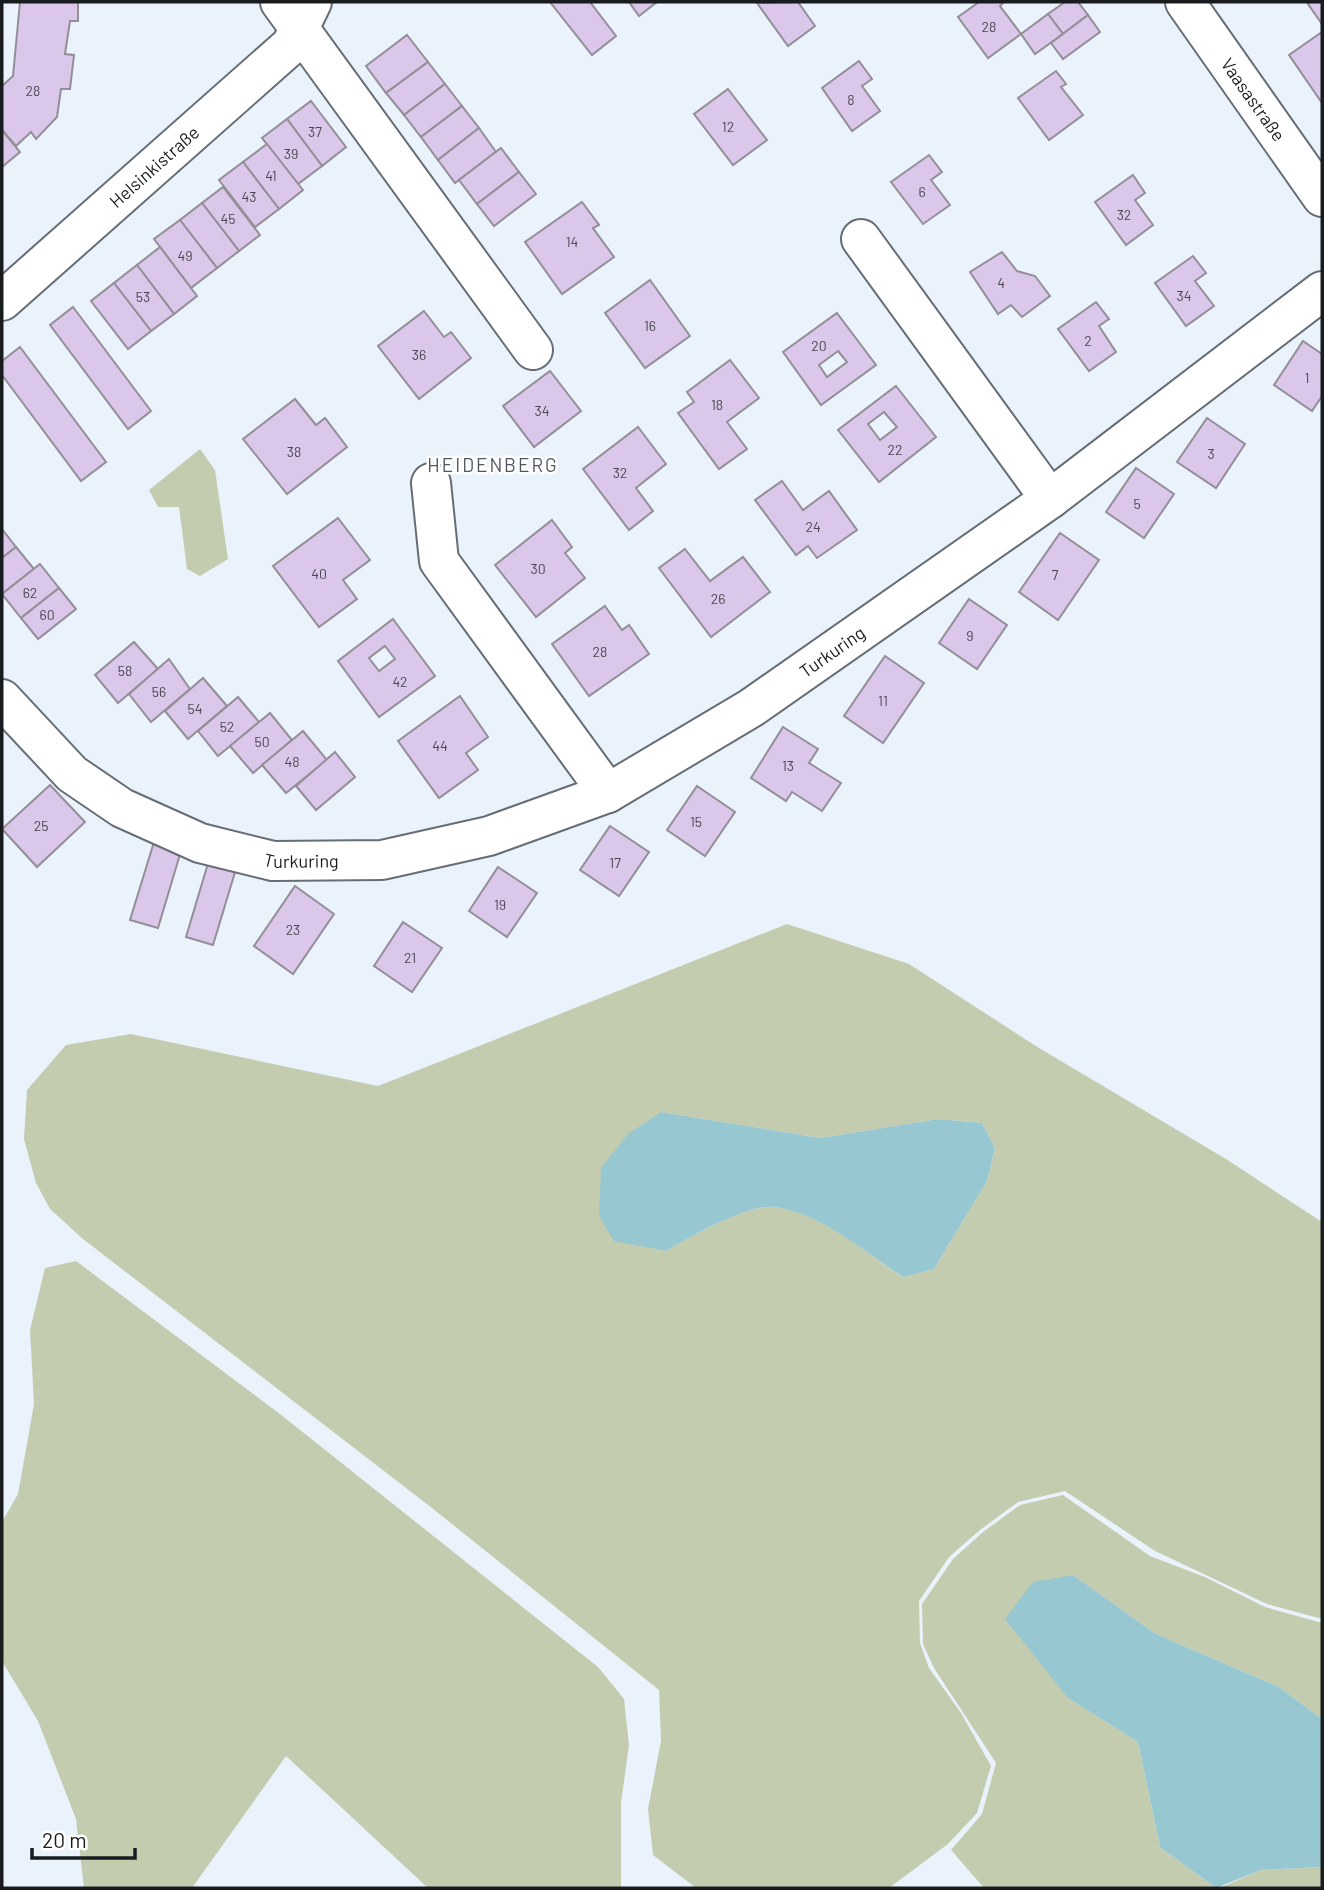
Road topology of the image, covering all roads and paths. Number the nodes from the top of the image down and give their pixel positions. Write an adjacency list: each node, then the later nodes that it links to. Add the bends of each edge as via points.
1 (1185, 2): 3 (street, Vaasastraße)
2 (297, 10): 6 (street, Helsinkistraße, via 291,45); 7 (street)
3 (1322, 197)
4 (861, 239): 9 (street)
5 (1322, 291): 9 (street, Turkuring)
6 (2, 301)
7 (533, 350)
8 (431, 483): 11 (street, via 439,561)
9 (1050, 499): 11 (street, Turkuring, via 751,708)
10 (9, 723): 11 (street, Turkuring, via 122,808 200,843 273,861 382,860 489,836)
11 (608, 793)

